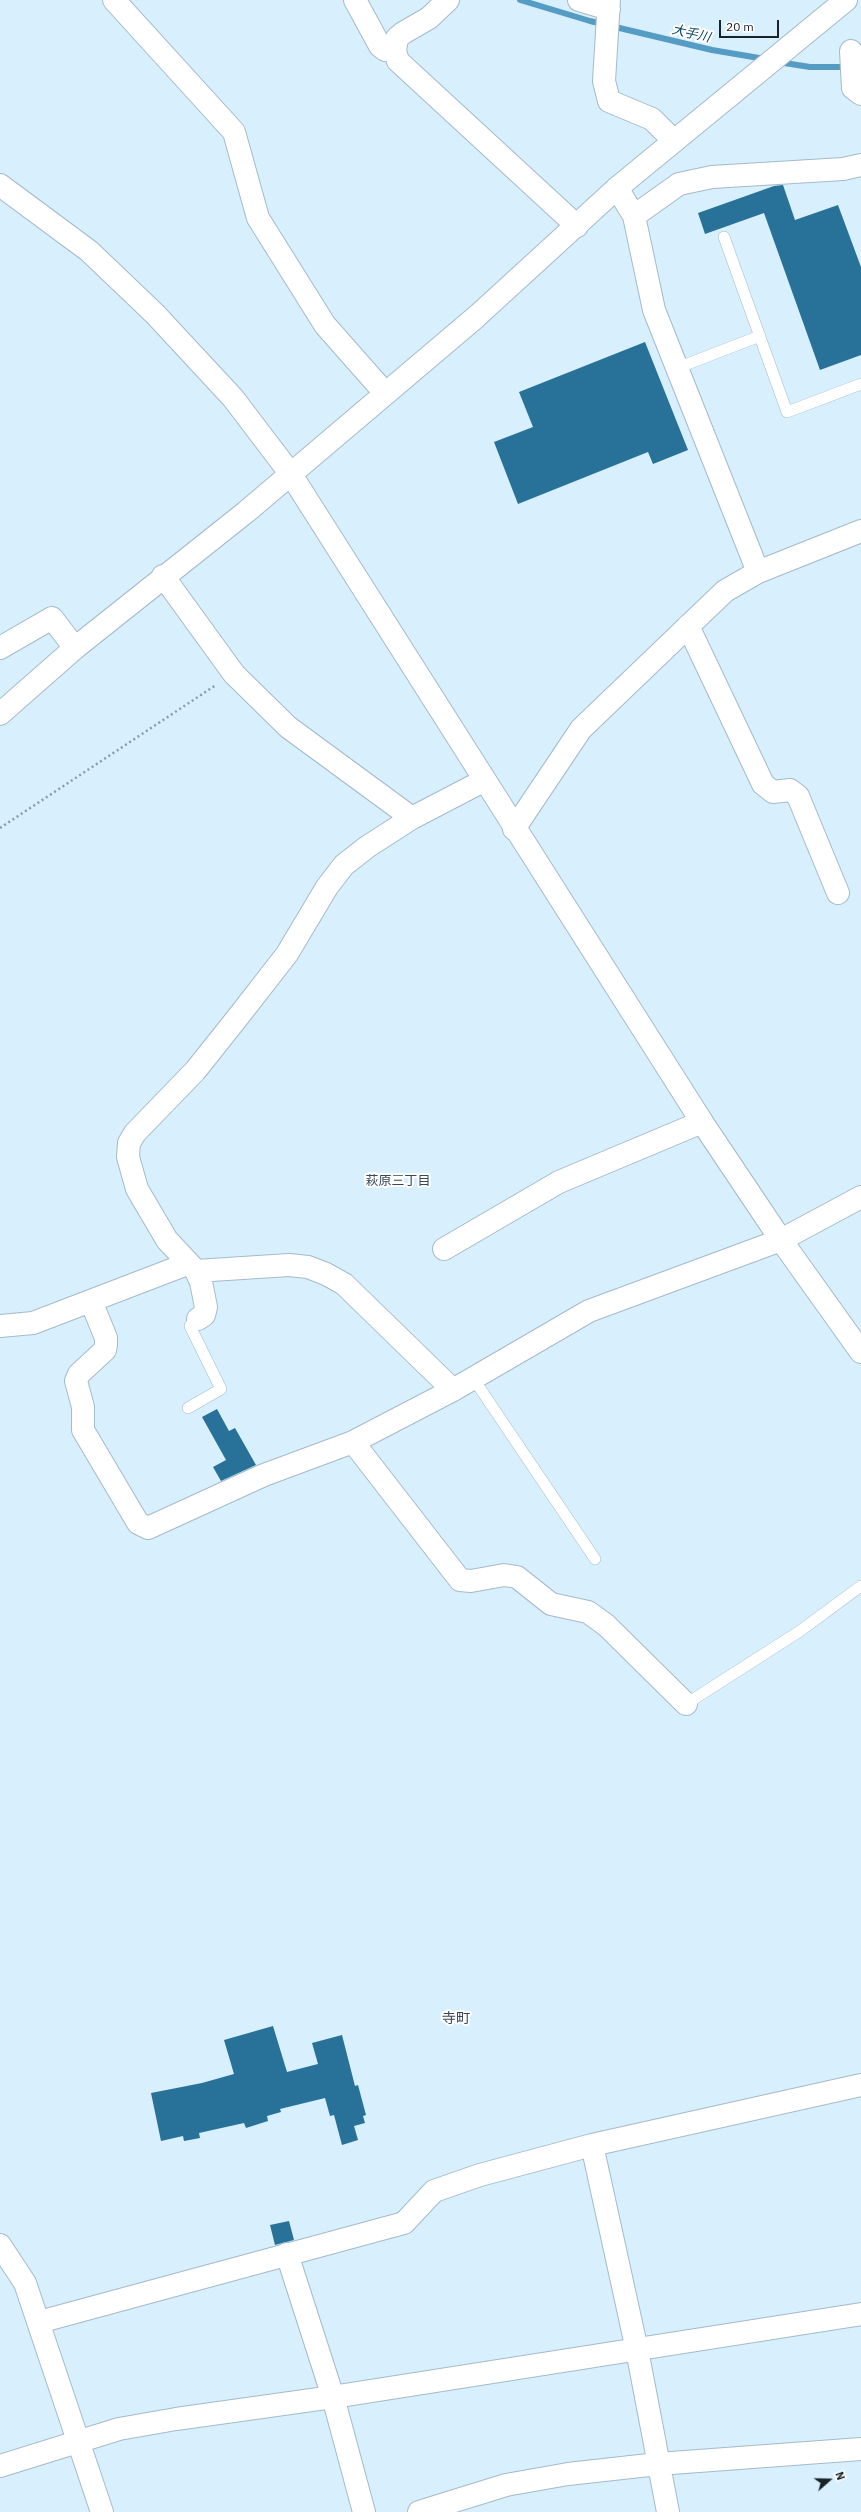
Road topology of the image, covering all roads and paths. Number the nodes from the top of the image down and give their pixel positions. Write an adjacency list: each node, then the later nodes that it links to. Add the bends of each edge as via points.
1 (114, 0): 20 (street, via 234,132 258,218 326,325)
2 (355, 0): 7 (street, via 380,46 385,50)
3 (448, 0): 7 (street, via 428,18 402,33 397,38)
4 (579, 0): 6 (street)
5 (846, 0): 10 (street)
6 (609, 9): 10 (street, via 604,81 609,100 652,118)
7 (395, 51): 15 (street, via 404,68)
8 (851, 51): 9 (street)
9 (857, 91)
10 (674, 141): 13 (street)
11 (861, 165): 14 (street, via 843,169 712,177 679,184)
12 (0, 185): 21 (street, via 89,251 150,308 233,398)
13 (617, 188): 14 (street); 15 (street)
14 (634, 216): 18 (street, via 654,310)
15 (577, 226): 20 (street, via 476,317)
16 (724, 237): 17 (lane)
17 (760, 336): 18 (lane); 19 (lane, via 787,412)
18 (677, 368): 23 (street)
19 (861, 384)
20 (385, 393): 21 (street)
21 (290, 473): 24 (street, via 246,512); 30 (street)
22 (861, 531): 23 (street)
23 (758, 572): 25 (street, via 725,591)
24 (163, 576): 27 (street); 28 (street)
25 (688, 626): 33 (street, via 581,729); 34 (street, via 763,784 773,792 790,790 798,796)
26 (1, 647): 27 (street, via 52,618)
27 (75, 648): 29 (street)
28 (234, 674): 31 (street, via 288,727); 32 (path)
29 (0, 714)
30 (483, 781): 31 (street); 33 (street)
31 (412, 818): 39 (street, via 344,865 327,887 287,954 195,1071 135,1133 129,1143 128,1157 137,1189 167,1240)
32 (0, 828)
33 (514, 829): 35 (street)
34 (838, 893)
35 (702, 1122): 37 (street); 38 (street, via 560,1182)
36 (861, 1197): 37 (street)
37 (781, 1240): 43 (street); 44 (street, via 589,1311)
38 (444, 1250)
39 (192, 1268): 40 (street); 41 (street, via 206,1297 204,1315); 45 (street, via 289,1266 308,1268 326,1274 344,1284)
40 (91, 1301): 42 (street, via 33,1323); 47 (street, via 106,1338 106,1345 105,1350 79,1374 76,1381 83,1407 83,1430 138,1523 144,1528 153,1527 264,1476)
41 (198, 1319): 46 (lane, via 190,1326 221,1389)
42 (0, 1326)
43 (861, 1352)
44 (473, 1378): 45 (street); 48 (lane)
45 (453, 1390): 47 (street)
46 (188, 1408)
47 (353, 1442): 50 (street, via 460,1580 470,1581 504,1575 517,1577 551,1604 588,1612 606,1625)
48 (595, 1559)
49 (861, 1586): 50 (lane, via 800,1631)
50 (686, 1704)
51 (861, 2085): 52 (street)
52 (592, 2145): 54 (street, via 480,2175 434,2191 404,2223); 58 (street)
53 (0, 2245): 55 (street)
54 (287, 2254): 57 (street); 59 (street)
55 (8, 2270): 57 (street, via 26,2284)
56 (861, 2314): 58 (street)
57 (39, 2322): 60 (street)
58 (637, 2350): 59 (street); 62 (street)
59 (333, 2397): 60 (street, via 176,2419 119,2429); 65 (street)
60 (78, 2441): 63 (street); 64 (street)
61 (861, 2449): 62 (street)
62 (658, 2464): 66 (street, via 568,2474 506,2485); 67 (street)
63 (0, 2466)
64 (102, 2512)
65 (364, 2512)
66 (419, 2512)
67 (668, 2512)

